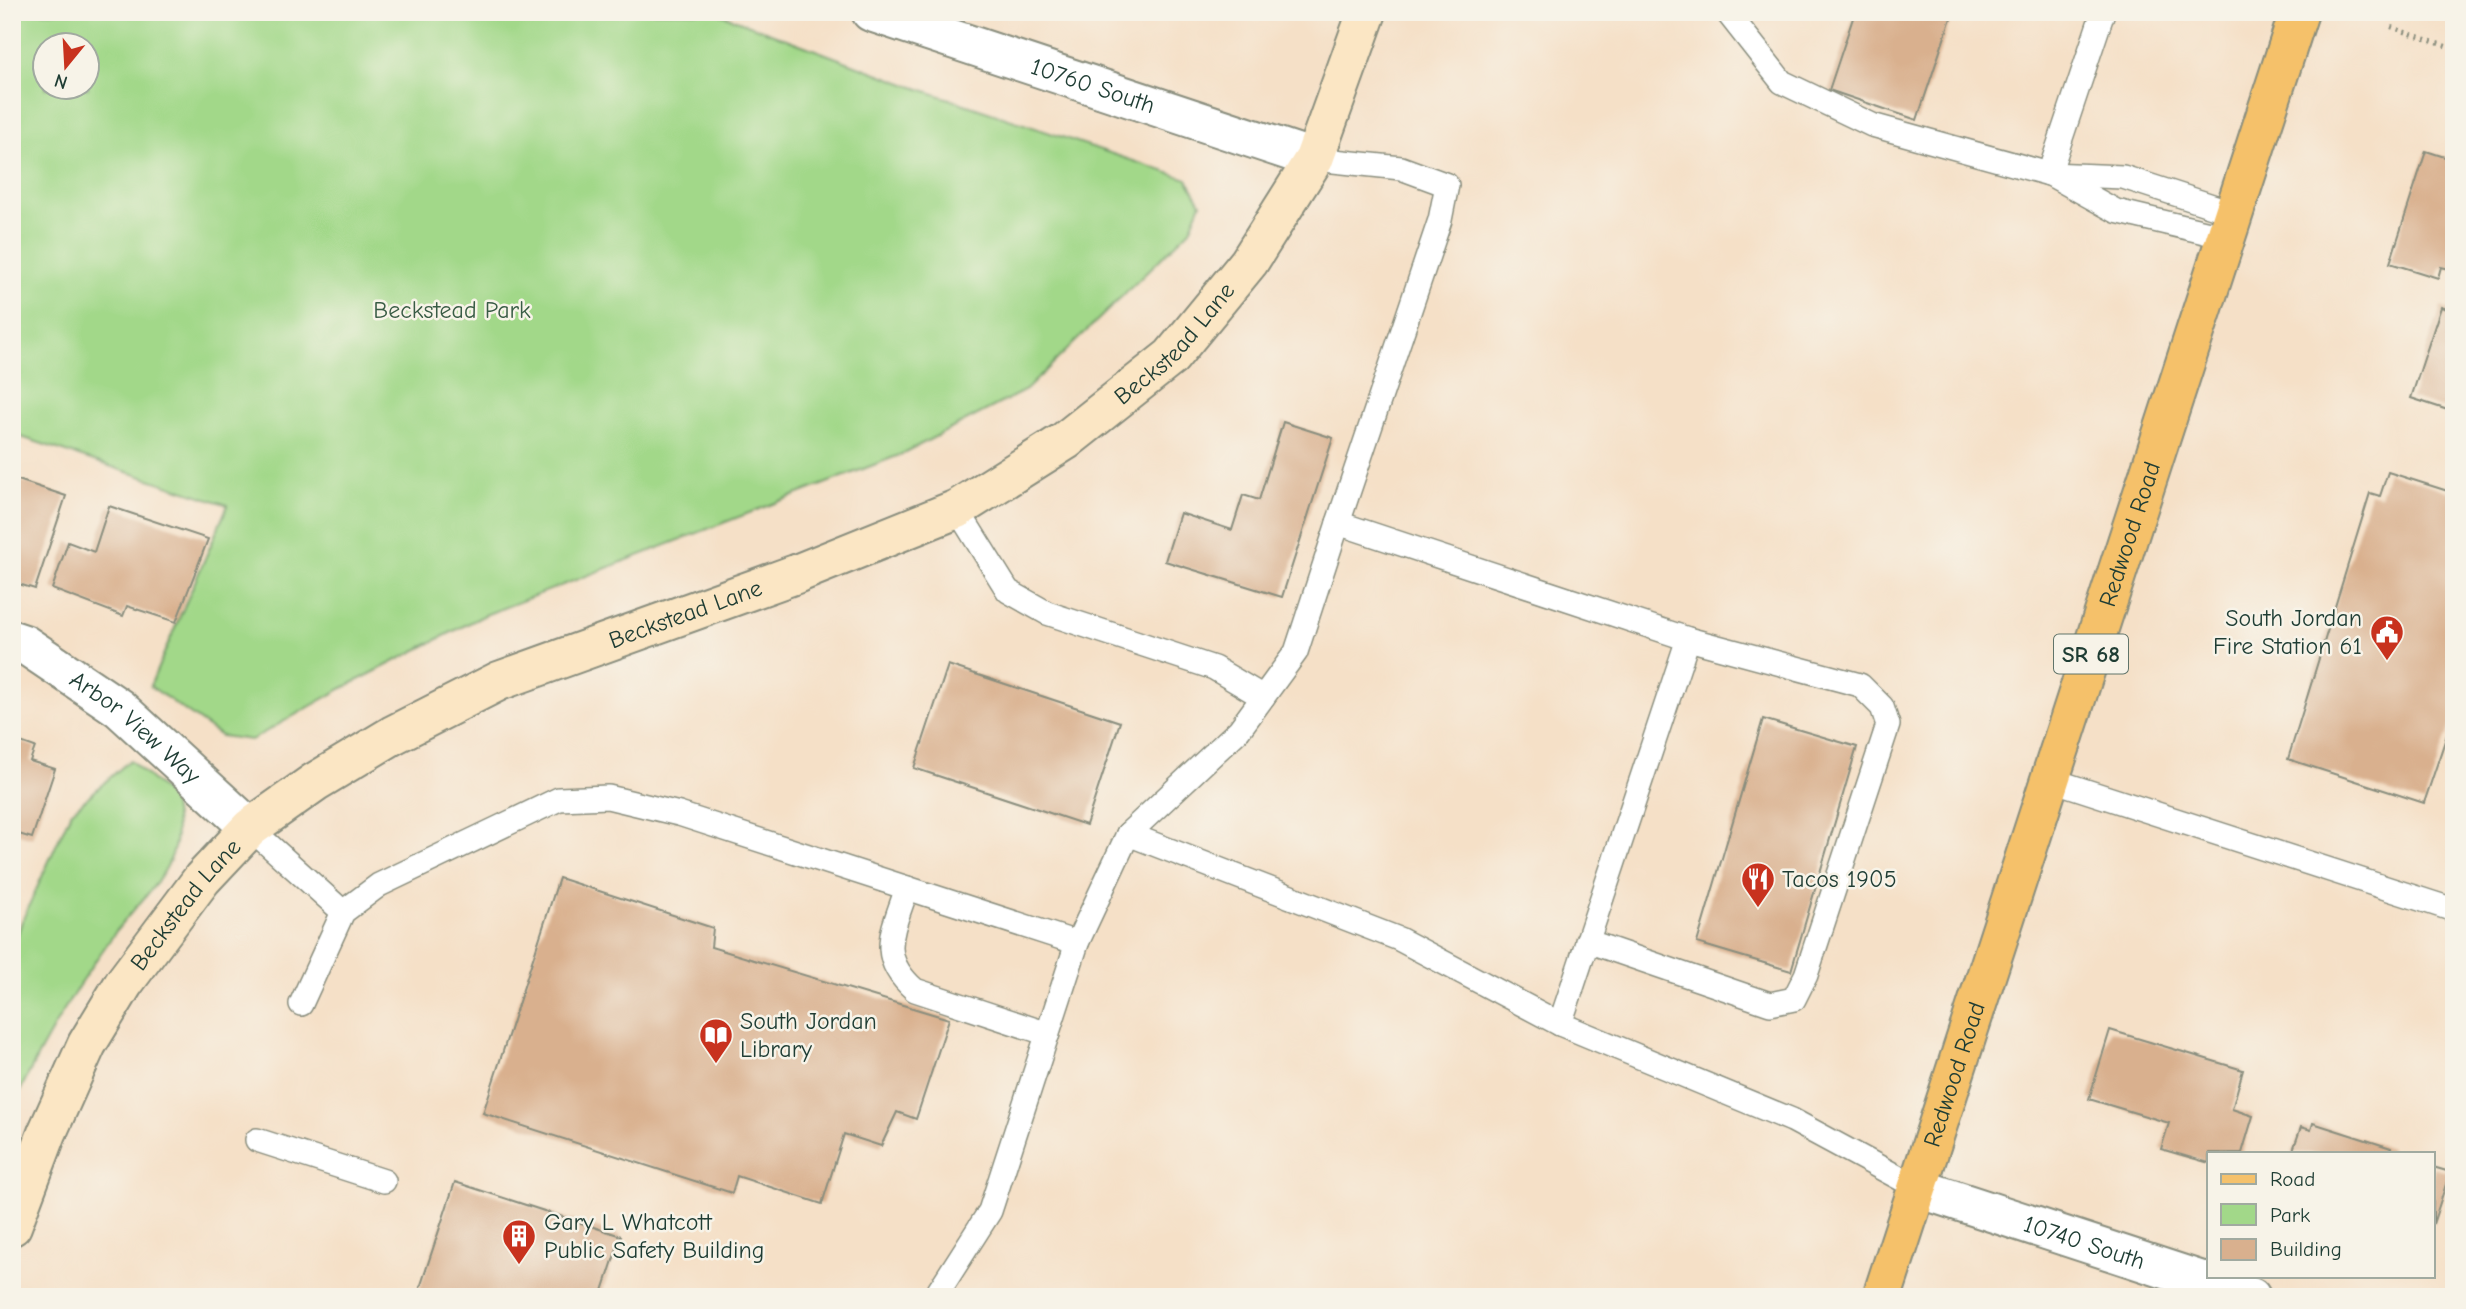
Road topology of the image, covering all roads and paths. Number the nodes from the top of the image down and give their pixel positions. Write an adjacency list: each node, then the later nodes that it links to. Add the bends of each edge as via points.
1 (871, 12): 8 (street, 10760 South)
2 (1367, 12): 8 (street, Beckstead Lane)
3 (1727, 12): 9 (lane, via 1783,82 1872,125)
4 (2103, 12): 9 (lane)
5 (2299, 12): 10 (main road, Redwood Road / SR 68)
6 (2391, 27): 7 (path)
7 (2454, 49)
8 (1314, 159): 11 (street, Beckstead Lane, via 1249,262 1171,357 1065,441); 12 (lane, via 1401,168 1447,185 1440,220)
9 (2049, 174): 10 (lane, via 2123,177); 10 (lane, via 2116,211)
10 (2230, 225): 16 (main road, Redwood Road / SR 68)
11 (957, 509): 15 (lane, via 1008,591 1047,613 1214,668); 17 (street, Beckstead Lane, via 796,574 499,681 382,742)
12 (1338, 523): 13 (lane); 15 (lane, via 1296,652)
13 (1688, 639): 22 (lane); 22 (lane, via 1860,685 1882,707 1888,725 1806,975 1794,999 1770,1004)
14 (12, 640): 17 (street, Arbor View Way, via 119,708)
15 (1263, 697): 18 (lane, via 1239,730)
16 (2049, 779): 20 (lane); 29 (main road, Redwood Road / SR 68)
17 (250, 828): 21 (lane); 30 (street, Beckstead Lane, via 202,879 111,1003 53,1120)
18 (1128, 834): 23 (lane); 25 (lane, via 1399,939)
19 (907, 888): 21 (lane, via 679,814 608,797 559,799 379,885); 23 (lane); 26 (lane, via 890,942 891,961 900,977 915,990)
20 (2454, 910)
21 (343, 912): 24 (lane)
22 (1587, 941): 25 (lane)
23 (1077, 943): 26 (lane)
24 (301, 1004)
25 (1560, 1024): 29 (lane, via 1792,1120)
26 (1048, 1034): 31 (lane, via 990,1211)
27 (257, 1140): 28 (lane)
28 (384, 1181)
29 (1918, 1188): 32 (main road, Redwood Road / SR 68); 33 (street, 10740 South)
30 (12, 1226)
31 (934, 1297)
32 (1882, 1297)
33 (2251, 1297)

